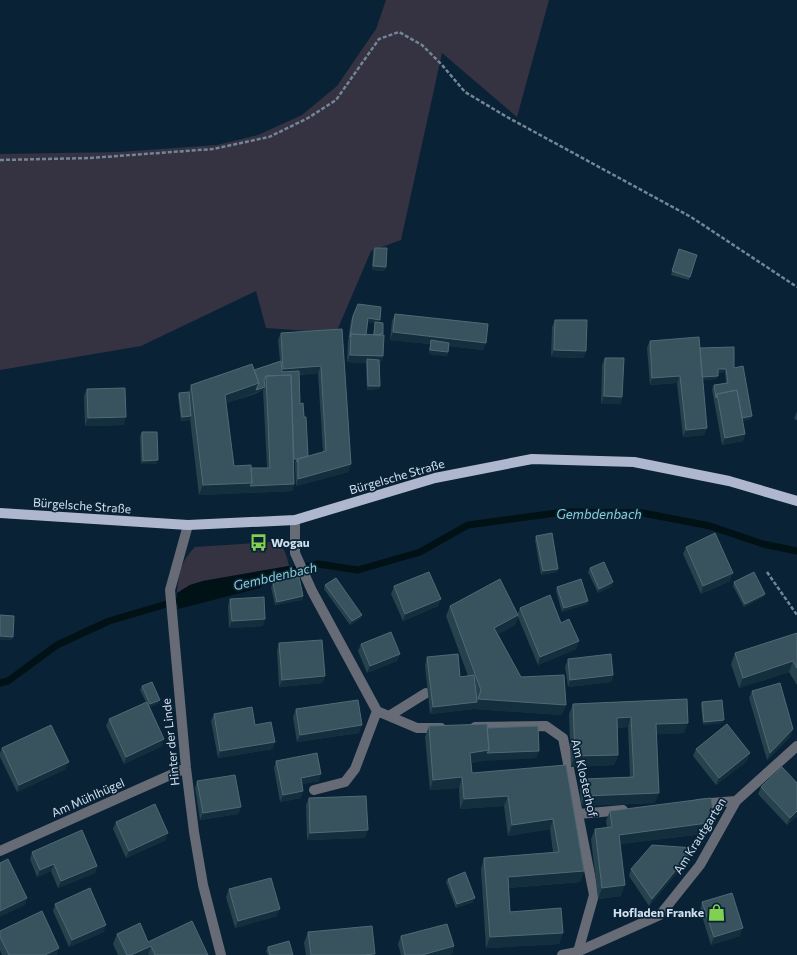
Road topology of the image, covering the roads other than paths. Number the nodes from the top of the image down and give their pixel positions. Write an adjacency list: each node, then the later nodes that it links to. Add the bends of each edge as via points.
1 (797, 501): 3 (main road, Bürgelsche Straße, via 729,481 634,462 532,459 435,478)
2 (0, 513): 4 (main road, Bürgelsche Straße)
3 (295, 520): 4 (main road, Bürgelsche Straße); 6 (street, via 296,553 312,591)
4 (188, 525): 9 (street, Hinter der Linde, via 170,590)
5 (426, 693): 7 (street)
6 (377, 710): 7 (street, Am Klosterhof); 10 (street, via 355,769 345,782)
7 (389, 716): 14 (street, Am Klosterhof, via 416,728 546,726 563,738)
8 (797, 746): 11 (street, Am Krautgarten)
9 (186, 768): 15 (street, Am Mühlhügel); 17 (street, Hinter der Linde, via 203,885)
10 (314, 790)
11 (736, 802): 12 (street); 16 (street, Am Krautgarten, via 700,865 660,915)
12 (689, 805)
13 (634, 810): 14 (street)
14 (579, 814): 16 (street, Am Klosterhof, via 594,895)
15 (0, 851)
16 (577, 953): 18 (street, Am Krautgarten)
17 (221, 955)
18 (562, 955)

